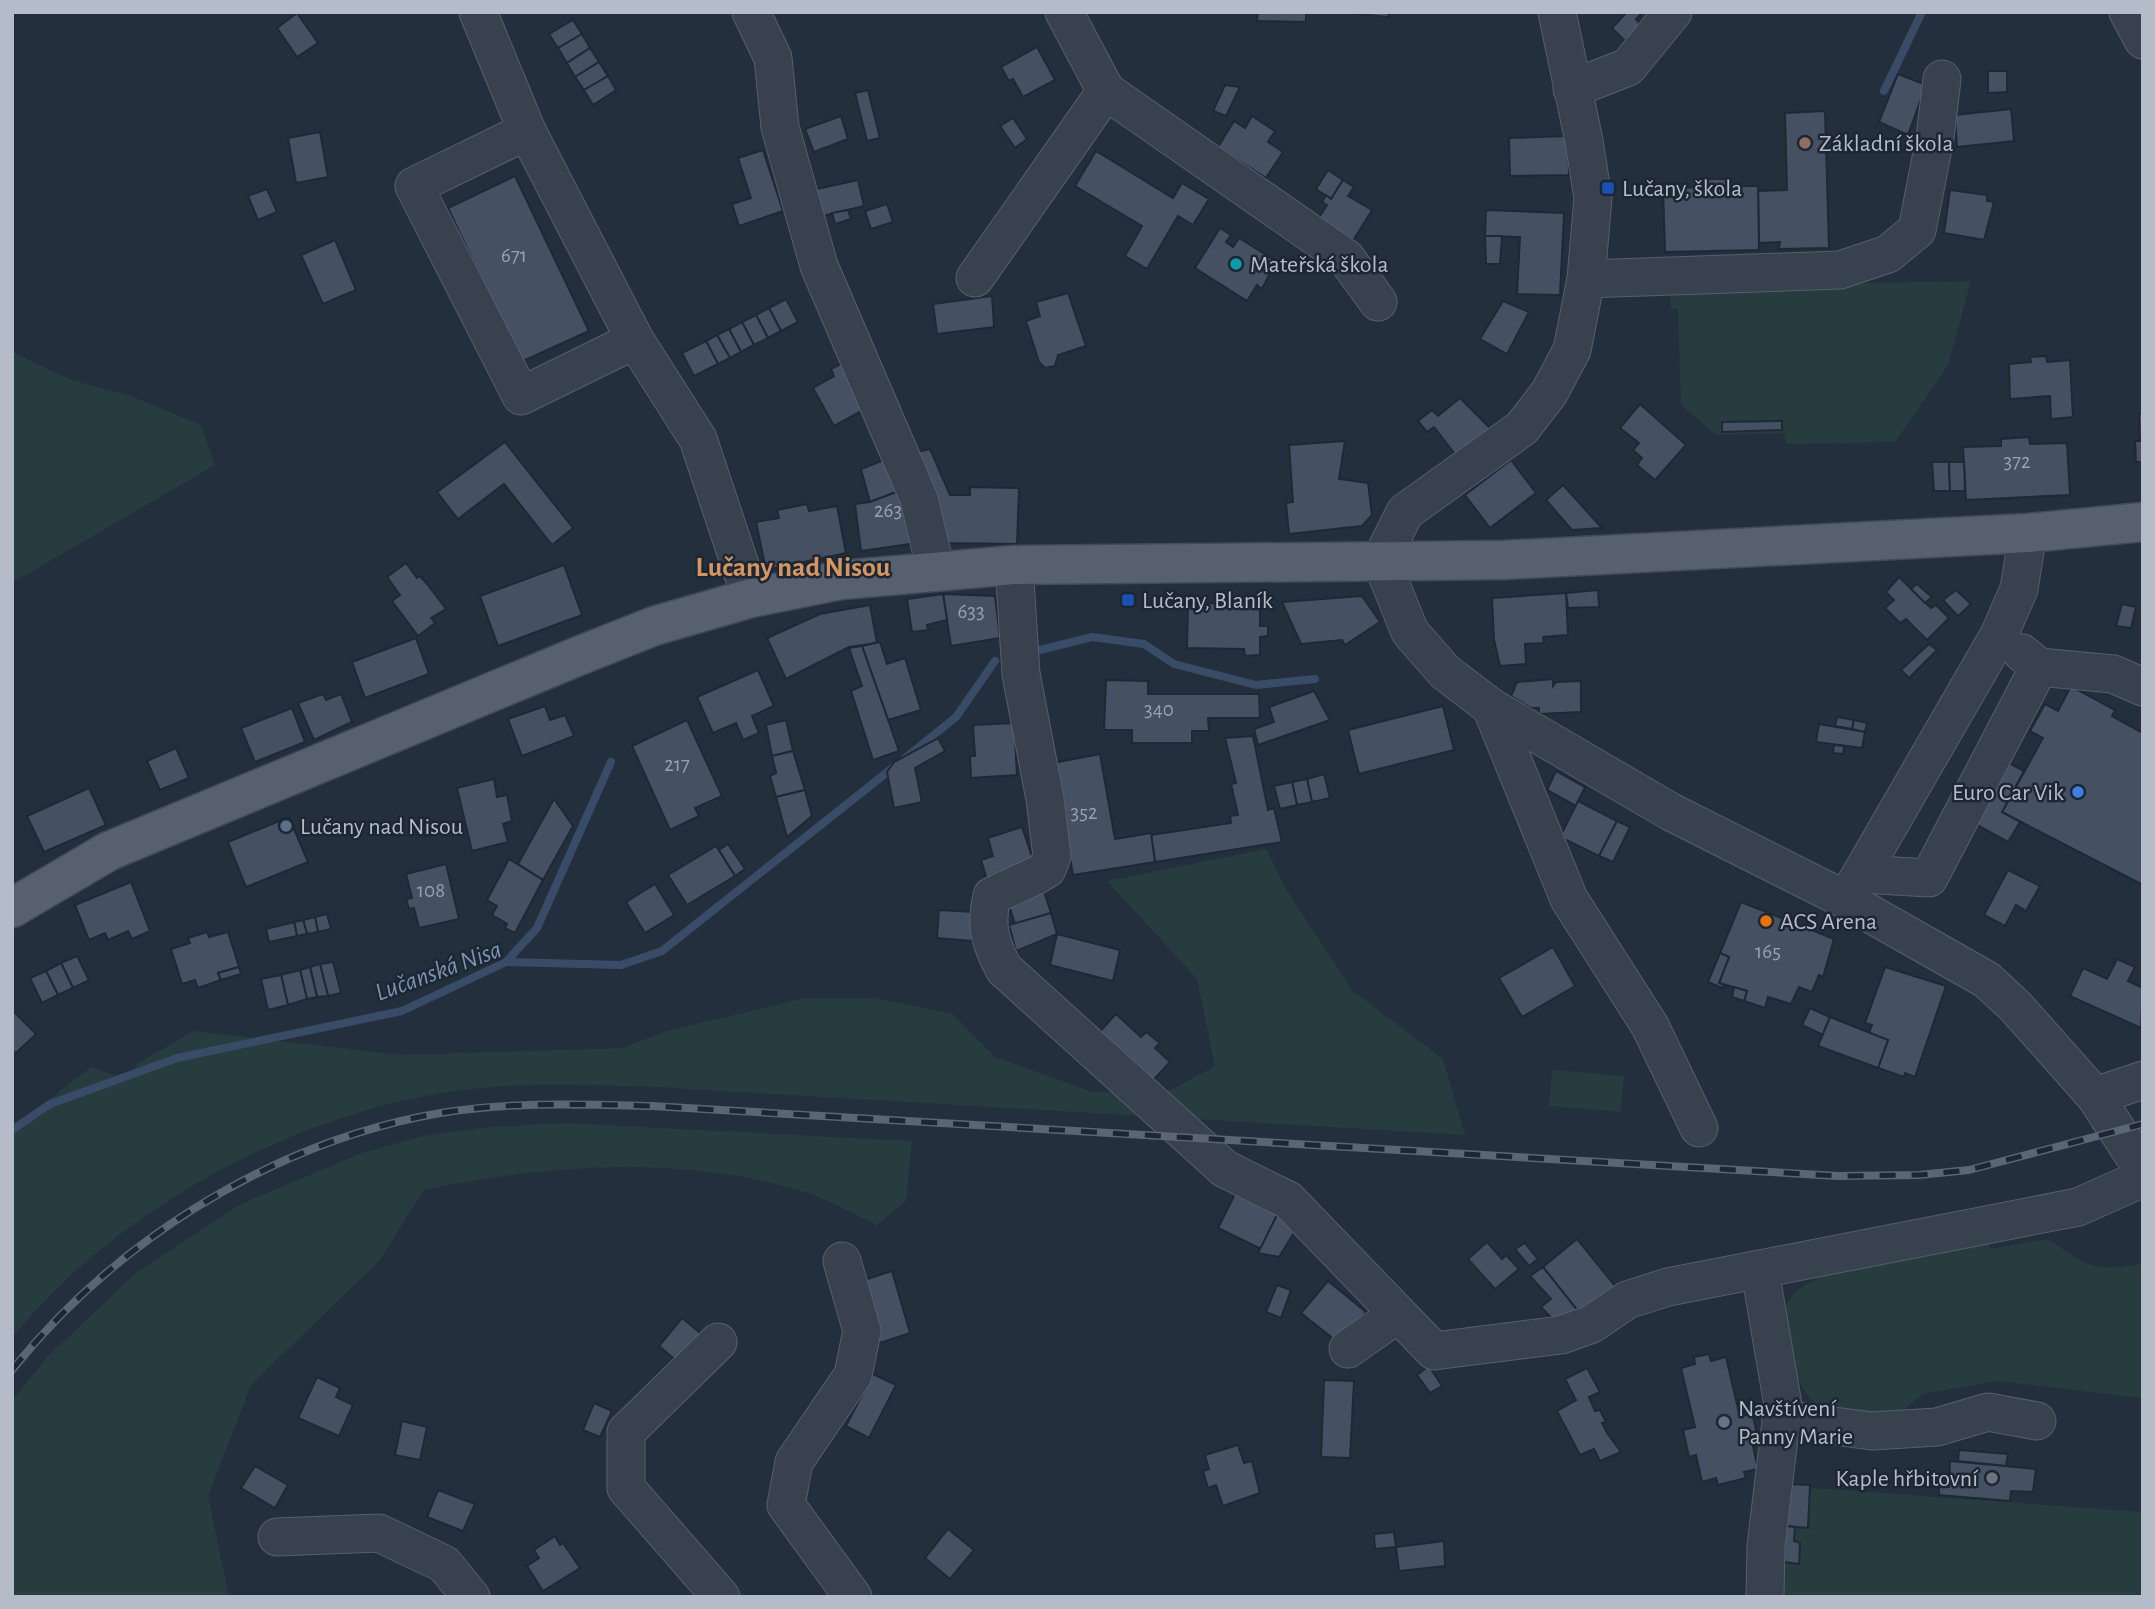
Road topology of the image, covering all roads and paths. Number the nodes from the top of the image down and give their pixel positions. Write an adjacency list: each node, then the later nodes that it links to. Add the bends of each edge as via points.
1 (478, 12): 11 (street)
2 (751, 12): 20 (street, via 773,58 780,127 819,266 919,499)
3 (1064, 12): 10 (street)
4 (1557, 12): 9 (street)
5 (1673, 12): 9 (street, via 1628,67)
6 (2128, 12): 7 (street)
7 (2143, 40)
8 (1942, 79): 13 (street, via 1936,138 1917,230 1888,254 1840,270)
9 (1572, 89): 13 (street, via 1592,198)
10 (1106, 91): 12 (street); 14 (street, via 1346,258)
11 (527, 131): 15 (street); 15 (street, via 414,186 521,396)
12 (975, 278)
13 (1586, 279): 18 (street, via 1572,350 1549,393 1522,428 1405,512)
14 (1378, 302)
15 (635, 340): 21 (street, via 698,439)
16 (2143, 522): 17 (main road)
17 (2028, 533): 18 (main road, via 1503,561); 22 (street, via 2019,589)
18 (1381, 561): 19 (main road); 25 (street, via 1410,632 1445,672)
19 (1014, 565): 20 (main road); 35 (street, via 1021,674 1052,856 1047,869 992,897 989,940 1004,969 1105,1063 1225,1169 1288,1200)
20 (936, 570): 21 (main road, via 841,580)
21 (751, 598): 27 (main road, via 654,626 418,721 109,851)
22 (1999, 635): 23 (street); 26 (street)
23 (2039, 667): 24 (street, via 2113,674); 26 (street, via 1929,878)
24 (2143, 687)
25 (1491, 707): 26 (street, via 1671,812); 30 (street, via 1569,900 1650,1026)
26 (1854, 887): 29 (street, via 1986,980)
27 (12, 908)
28 (2143, 1080): 29 (street)
29 (2095, 1096): 31 (street)
30 (1699, 1128)
31 (2143, 1170)
32 (2143, 1178): 34 (street, via 2078,1207)
33 (842, 1261): 43 (street, via 862,1331 853,1375 794,1461 786,1505)
34 (1760, 1271): 35 (street, via 1668,1287 1627,1300 1592,1324 1560,1335 1434,1351); 38 (street, via 1783,1405)
35 (1398, 1314): 37 (street)
36 (718, 1342): 42 (street, via 626,1432 626,1488)
37 (1348, 1349)
38 (1781, 1419): 39 (street, via 1872,1432 1937,1427 1988,1412); 44 (street, via 1766,1546)
39 (2037, 1421)
40 (277, 1537): 41 (street, via 379,1533 444,1564)
41 (471, 1597)
42 (721, 1597)
43 (853, 1597)
44 (1765, 1597)

